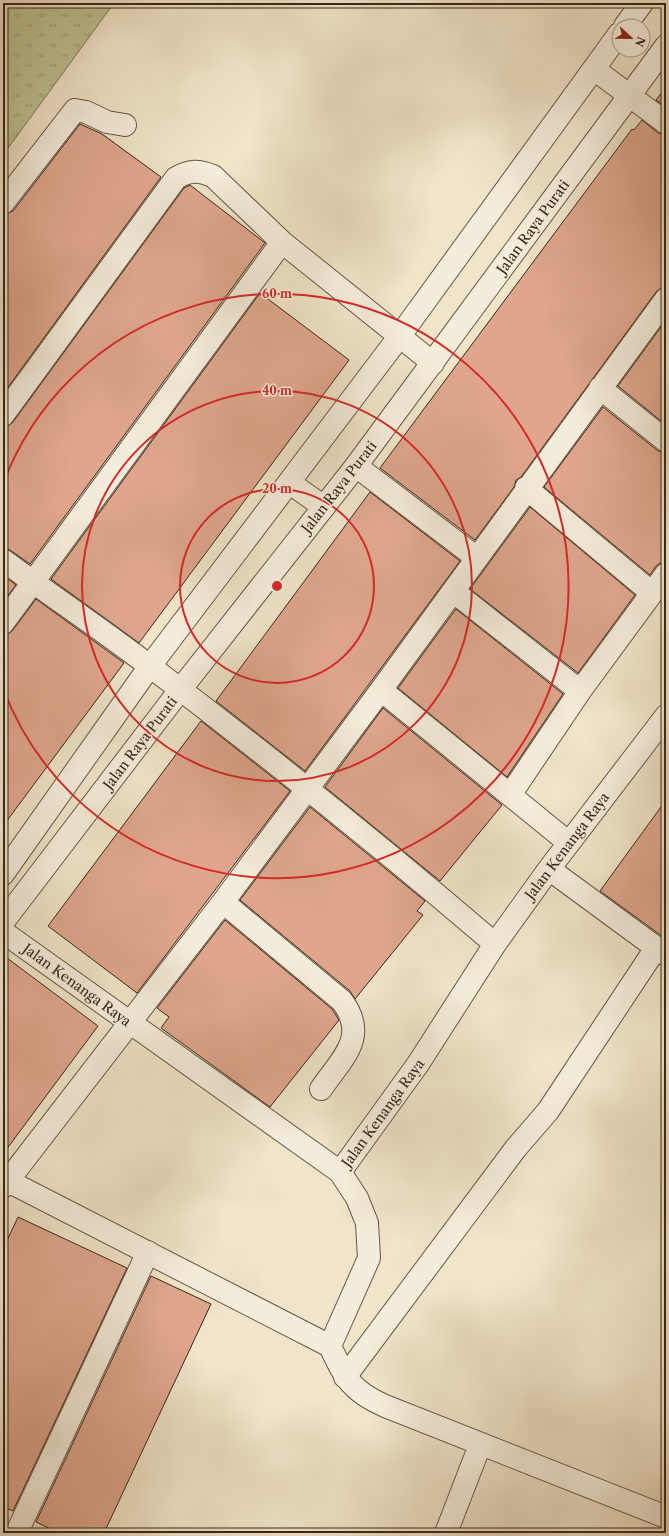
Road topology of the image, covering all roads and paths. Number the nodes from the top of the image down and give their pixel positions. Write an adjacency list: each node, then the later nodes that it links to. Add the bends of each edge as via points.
1 (642, 3): 2 (street)
2 (631, 18)
3 (611, 45): 5 (street)
4 (666, 46): 6 (street, Jalan Raya Purati)
5 (594, 69): 6 (street); 12 (street)
6 (629, 96): 7 (street); 13 (street, Jalan Raya Purati)
7 (666, 123)
8 (125, 125): 9 (street, via 102,121 86,112 75,110)
9 (3, 203)
10 (282, 242): 12 (street); 15 (street, via 213,176 200,171 189,171 176,178); 24 (street)
11 (666, 298): 14 (street)
12 (399, 337): 13 (street); 18 (street)
13 (433, 363): 17 (street, Jalan Raya Purati)
14 (600, 388): 16 (street); 19 (street)
15 (3, 415)
16 (666, 441)
17 (356, 466): 20 (street, Jalan Raya Purati); 21 (street)
18 (290, 483): 20 (street); 28 (street)
19 (526, 488): 21 (street); 26 (street)
20 (324, 507): 29 (street, Jalan Raya Purati)
21 (477, 558): 25 (street)
22 (3, 560): 24 (street)
23 (666, 574): 26 (street)
24 (33, 582): 27 (street); 28 (street)
25 (453, 591): 30 (street); 31 (street)
26 (652, 592): 31 (street)
27 (3, 623)
28 (150, 666): 29 (street); 37 (street)
29 (180, 690): 33 (street); 39 (street, Jalan Raya Purati)
30 (381, 690): 33 (street); 34 (street)
31 (580, 691): 34 (street)
32 (666, 716): 35 (street, Jalan Kenanga Raya)
33 (307, 788): 38 (street); 41 (street)
34 (510, 795): 35 (street)
35 (569, 843): 36 (street, Jalan Kenanga Raya)
36 (549, 869): 41 (street, Jalan Kenanga Raya); 42 (street)
37 (3, 874)
38 (223, 902): 43 (street); 44 (street, via 342,1001 349,1010 354,1030 353,1042)
39 (3, 922)
40 (3, 932): 43 (street, Jalan Kenanga Raya)
41 (495, 944): 45 (street, Jalan Kenanga Raya, via 418,1064)
42 (661, 952): 49 (street, via 548,1111 516,1148)
43 (130, 1023): 45 (street, Jalan Kenanga Raya); 46 (street)
44 (321, 1089)
45 (340, 1172): 48 (street, via 357,1198 367,1223 370,1258)
46 (5, 1184): 47 (street)
47 (148, 1252): 48 (street); 52 (street)
48 (330, 1346): 49 (street)
49 (345, 1377): 50 (street, via 368,1398)
50 (480, 1445): 51 (street); 53 (street)
51 (666, 1517)
52 (15, 1529)
53 (446, 1533)

